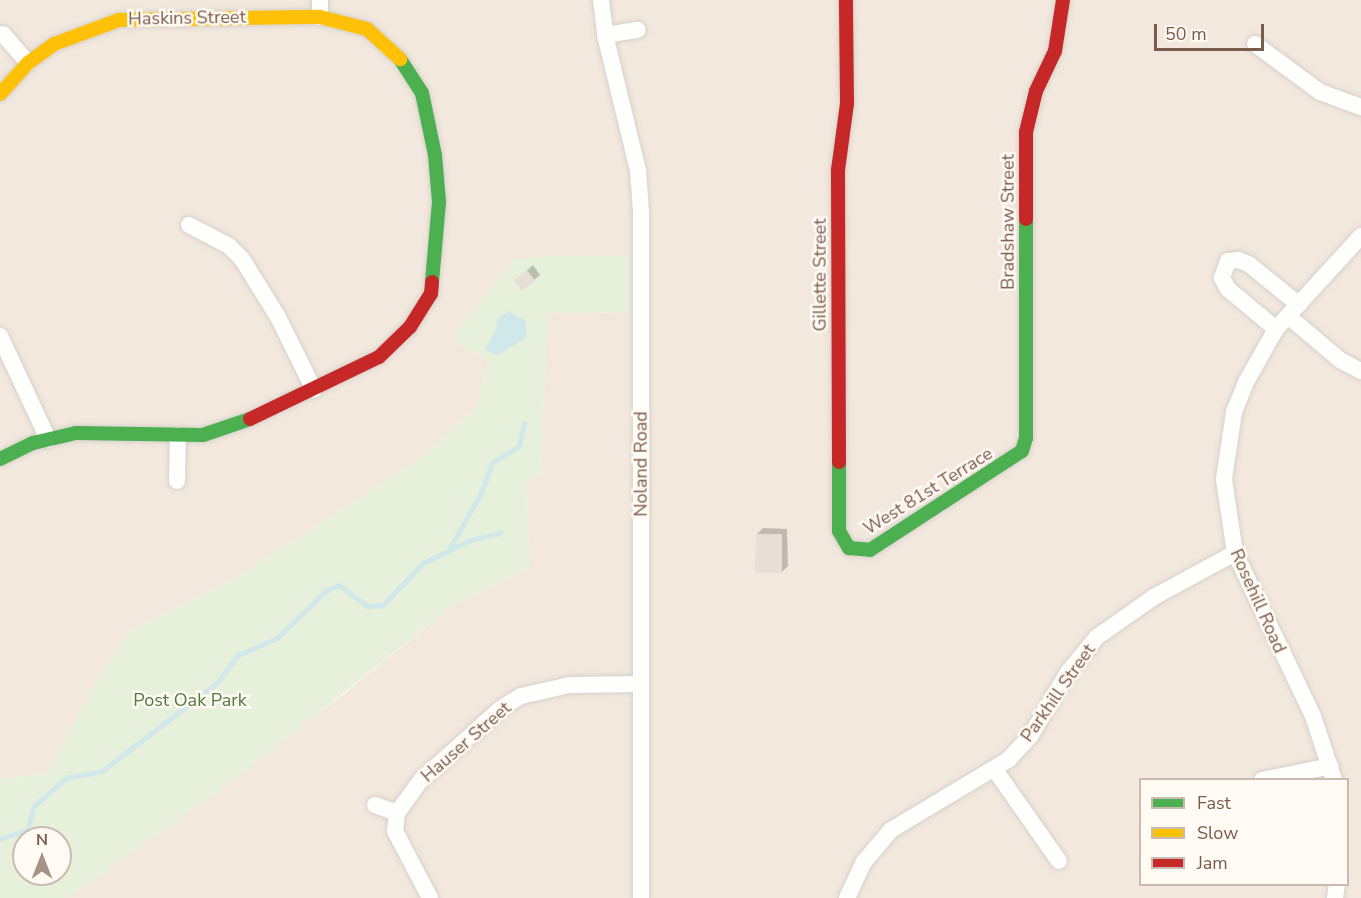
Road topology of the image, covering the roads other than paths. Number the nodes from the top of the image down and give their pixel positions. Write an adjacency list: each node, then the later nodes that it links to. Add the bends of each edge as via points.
1 (602, 0): 7 (street, Noland Road)
2 (846, 0): 24 (street, Gillette Street, via 847,103 838,170 838,488 839,531)
3 (1063, 0): 21 (street, Bradshaw Street, via 1055,51 1036,91 1026,132 1026,438)
4 (320, 8): 9 (street, Haskins Street, via 119,20 69,36); 18 (street, via 367,29 394,50 413,75 428,110 439,202 430,294 410,327 379,357)
5 (638, 30): 7 (street)
6 (3, 34): 9 (street)
7 (605, 35): 26 (street, Noland Road, via 631,134 640,212)
8 (1255, 44): 11 (street, via 1320,92)
9 (28, 63): 10 (street, Haskins Street)
10 (0, 94)
11 (1361, 107)
12 (189, 225): 18 (street, via 229,246 242,259 274,309)
13 (1361, 236): 14 (street, Rosehill Road)
14 (1294, 311): 15 (street, Rosehill Road); 15 (street, via 1250,265 1228,261 1222,278 1228,289); 17 (street, via 1340,360)
15 (1276, 329): 25 (street, Rosehill Road, via 1246,382 1226,450 1226,512)
16 (0, 336): 20 (street)
17 (1361, 371)
18 (314, 390): 19 (street, via 230,429)
19 (178, 435): 20 (street, via 101,431); 23 (street)
20 (48, 439): 22 (street)
21 (1022, 451): 24 (street, West 81st Terrace, via 870,550)
22 (0, 459)
23 (177, 482)
24 (849, 548)
25 (1235, 554): 27 (street, Parkhill Street, via 1154,597 1097,637 1068,672 1030,735); 28 (street, Rosehill Road, via 1313,716)
26 (640, 684): 31 (street, Hauser Street, via 570,685 521,696 500,709 421,780); 34 (street, Noland Road)
27 (995, 770): 32 (street); 35 (street, Parkhill Street, via 912,814 891,830 863,863)
28 (1332, 773): 29 (street, Rosehill Road)
29 (1282, 778)
30 (375, 805): 31 (street)
31 (397, 813): 33 (street, via 395,831)
32 (1059, 861)
33 (430, 898)
34 (641, 898)
35 (847, 898)

